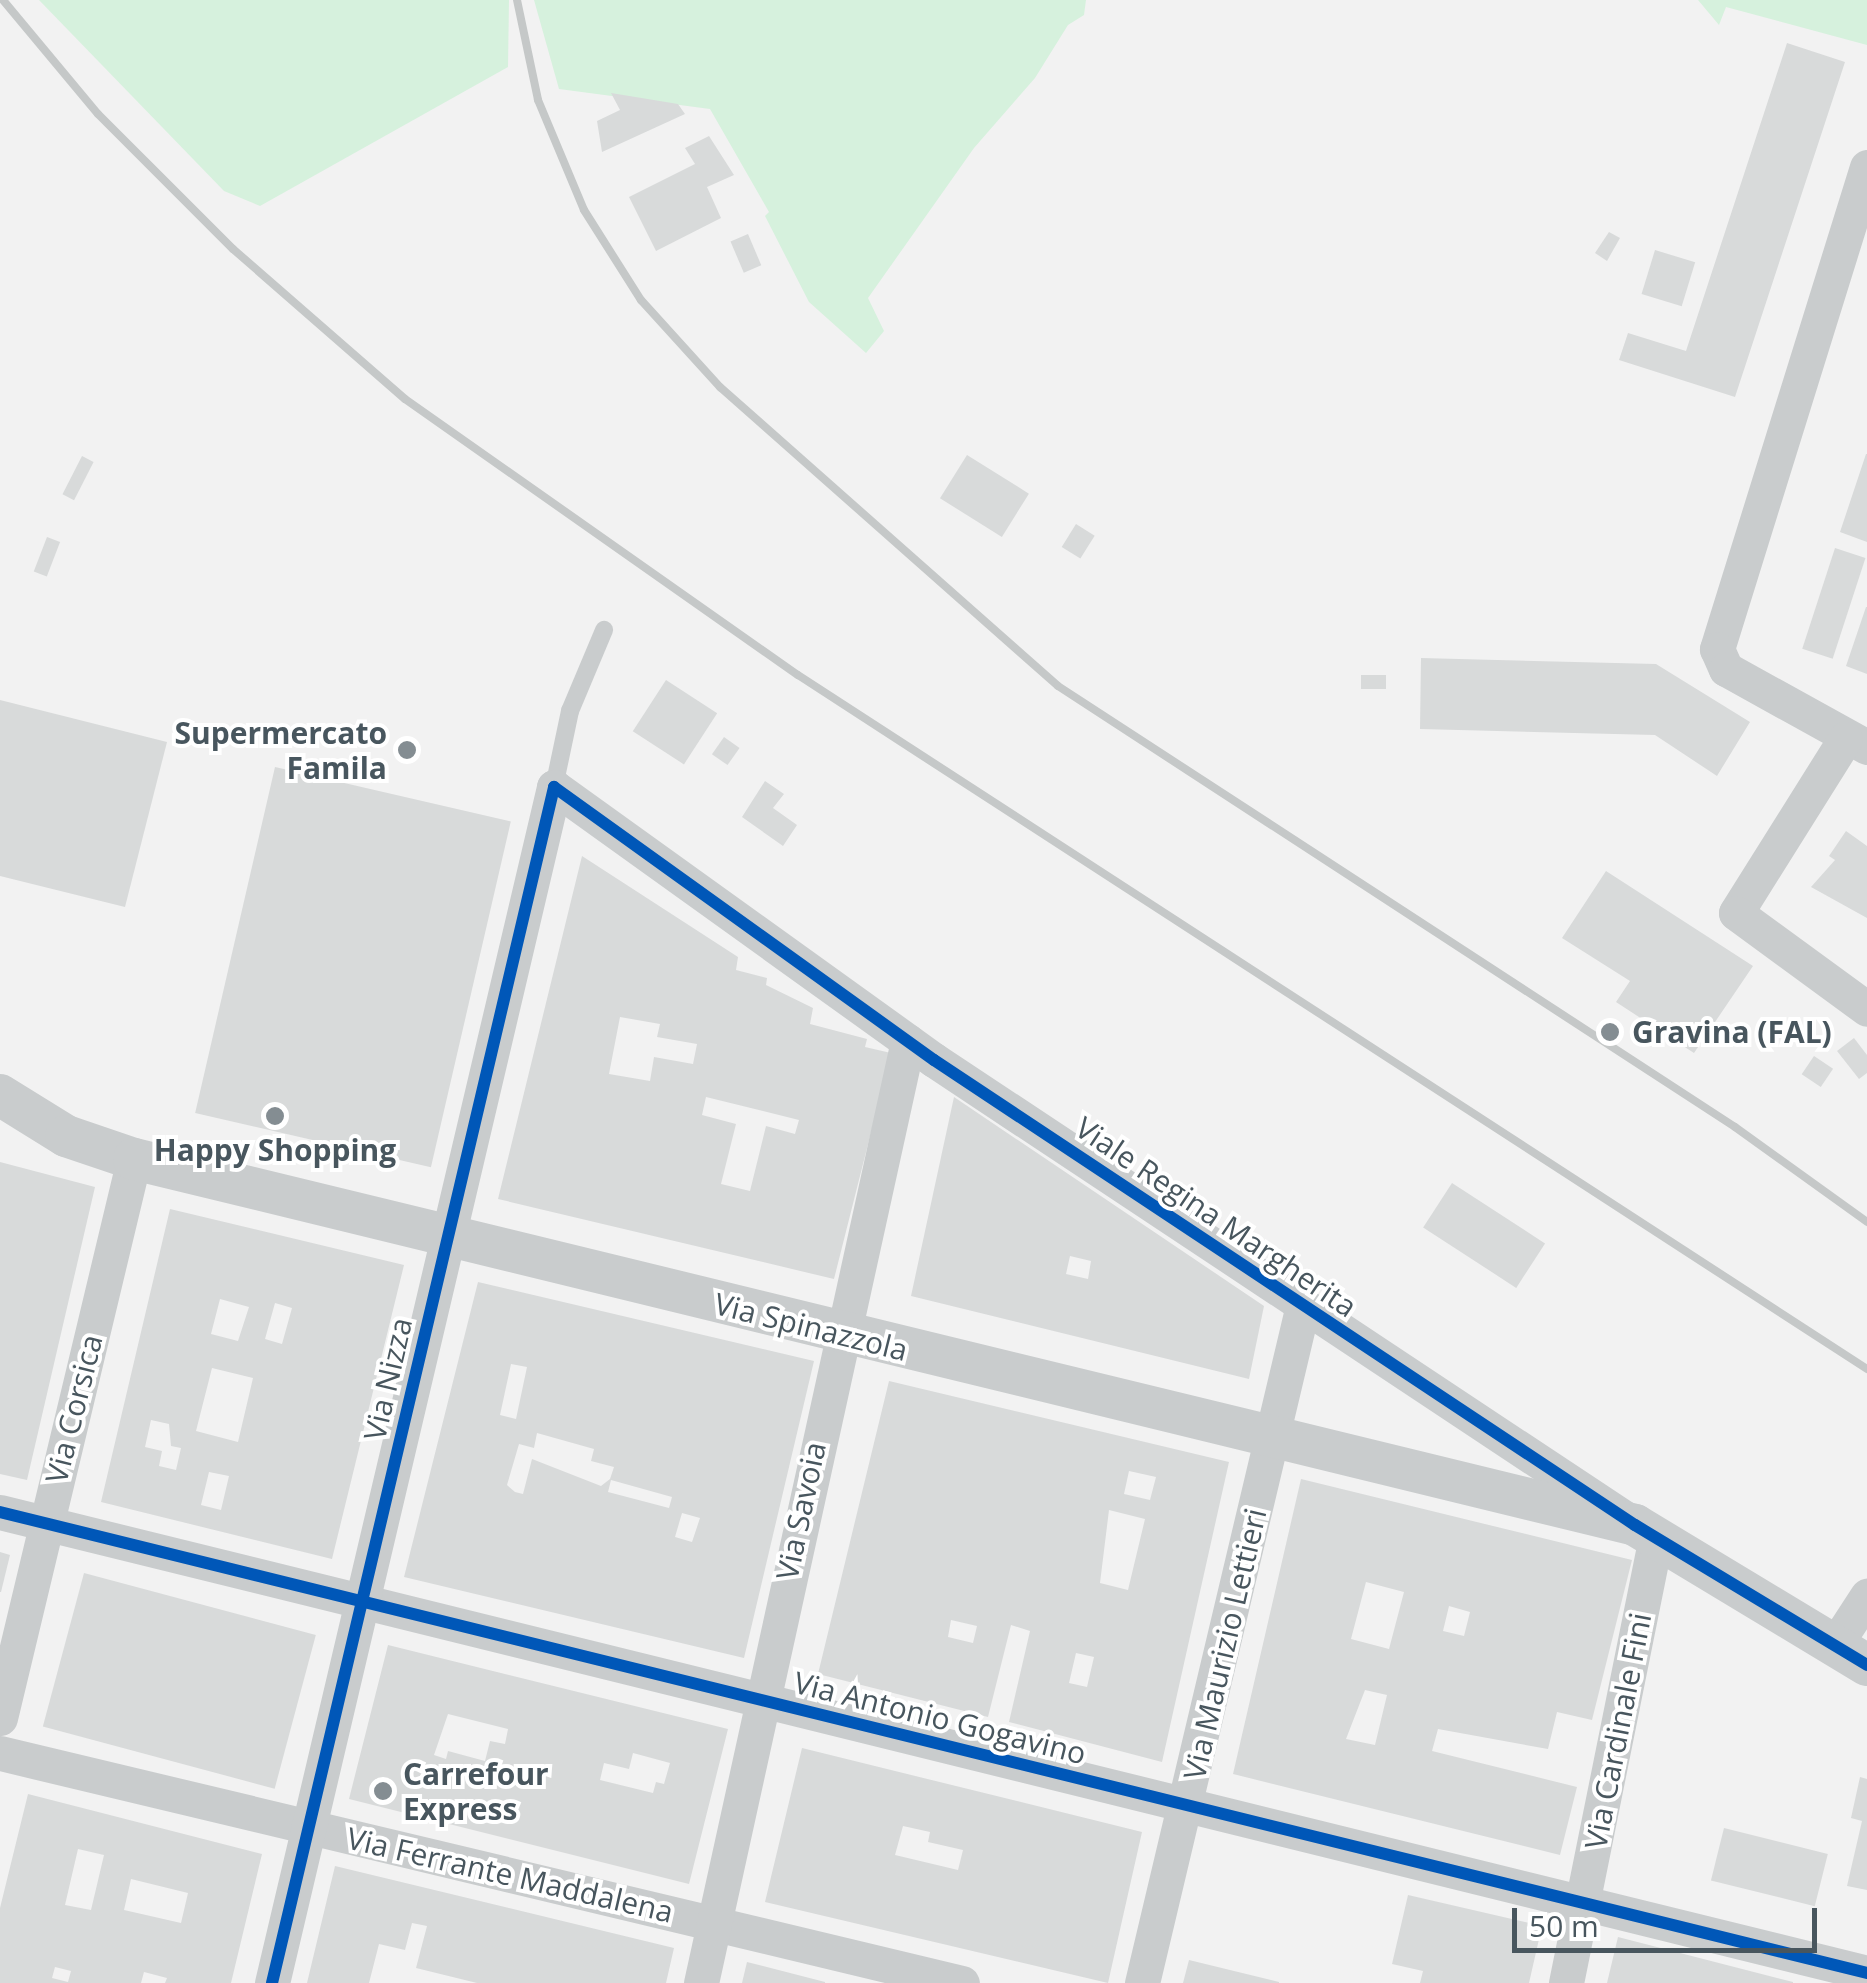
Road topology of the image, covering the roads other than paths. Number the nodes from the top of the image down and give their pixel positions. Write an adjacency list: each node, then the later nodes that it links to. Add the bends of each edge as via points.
1 (1867, 167): 2 (street)
2 (1856, 241): 4 (street, via 1717,649 1726,669)
3 (604, 630): 5 (lane, via 570,711)
4 (1856, 743): 6 (street, via 1736,913)
5 (554, 787): 7 (street, Viale Regina Margherita); 10 (street, Via Nizza)
6 (1867, 1009)
7 (908, 1041): 11 (street, Viale Regina Margherita); 12 (street, Via Savoia)
8 (0, 1096): 9 (street, Via Spinazzola, via 66,1136)
9 (134, 1159): 10 (street, Via Spinazzola); 15 (street, Via Corsica)
10 (446, 1235): 12 (street, Via Spinazzola); 18 (street, Via Nizza)
11 (1303, 1304): 13 (street, Via Maurizio Lettieri); 16 (street, Viale Regina Margherita)
12 (839, 1334): 13 (street, Via Spinazzola); 20 (street, Via Savoia)
13 (1273, 1438): 16 (street, Via Spinazzola); 23 (street, Via Maurizio Lettieri)
14 (0, 1512): 15 (street, Via Antonio Gogavino)
15 (47, 1523): 18 (street, Via Antonio Gogavino); 21 (street, Via Corsica)
16 (1646, 1531): 19 (street, Viale Regina Margherita); 25 (street, Via Cardinale Fini)
17 (1867, 1596): 19 (street)
18 (364, 1602): 20 (street, Via Antonio Gogavino); 24 (street, Via Nizza)
19 (1851, 1655)
20 (760, 1700): 23 (street, Via Antonio Gogavino); 26 (street, Via Savoia)
21 (0, 1718)
22 (0, 1754): 24 (street, Via Ferrante Maddalena)
23 (1188, 1806): 25 (street, Via Antonio Gogavino); 31 (street, Via Maurizio Lettieri)
24 (311, 1828): 26 (street, Via Ferrante Maddalena); 28 (street, Via Nizza)
25 (1584, 1903): 27 (street, Via Antonio Gogavino); 32 (street, Via Cardinale Fini)
26 (714, 1924): 29 (street, Via Savoia); 30 (street, Via Ferrante Maddalena)
27 (1867, 1973)
28 (272, 1983)
29 (701, 1983)
30 (962, 1983)
31 (1142, 1983)
32 (1566, 1983)

